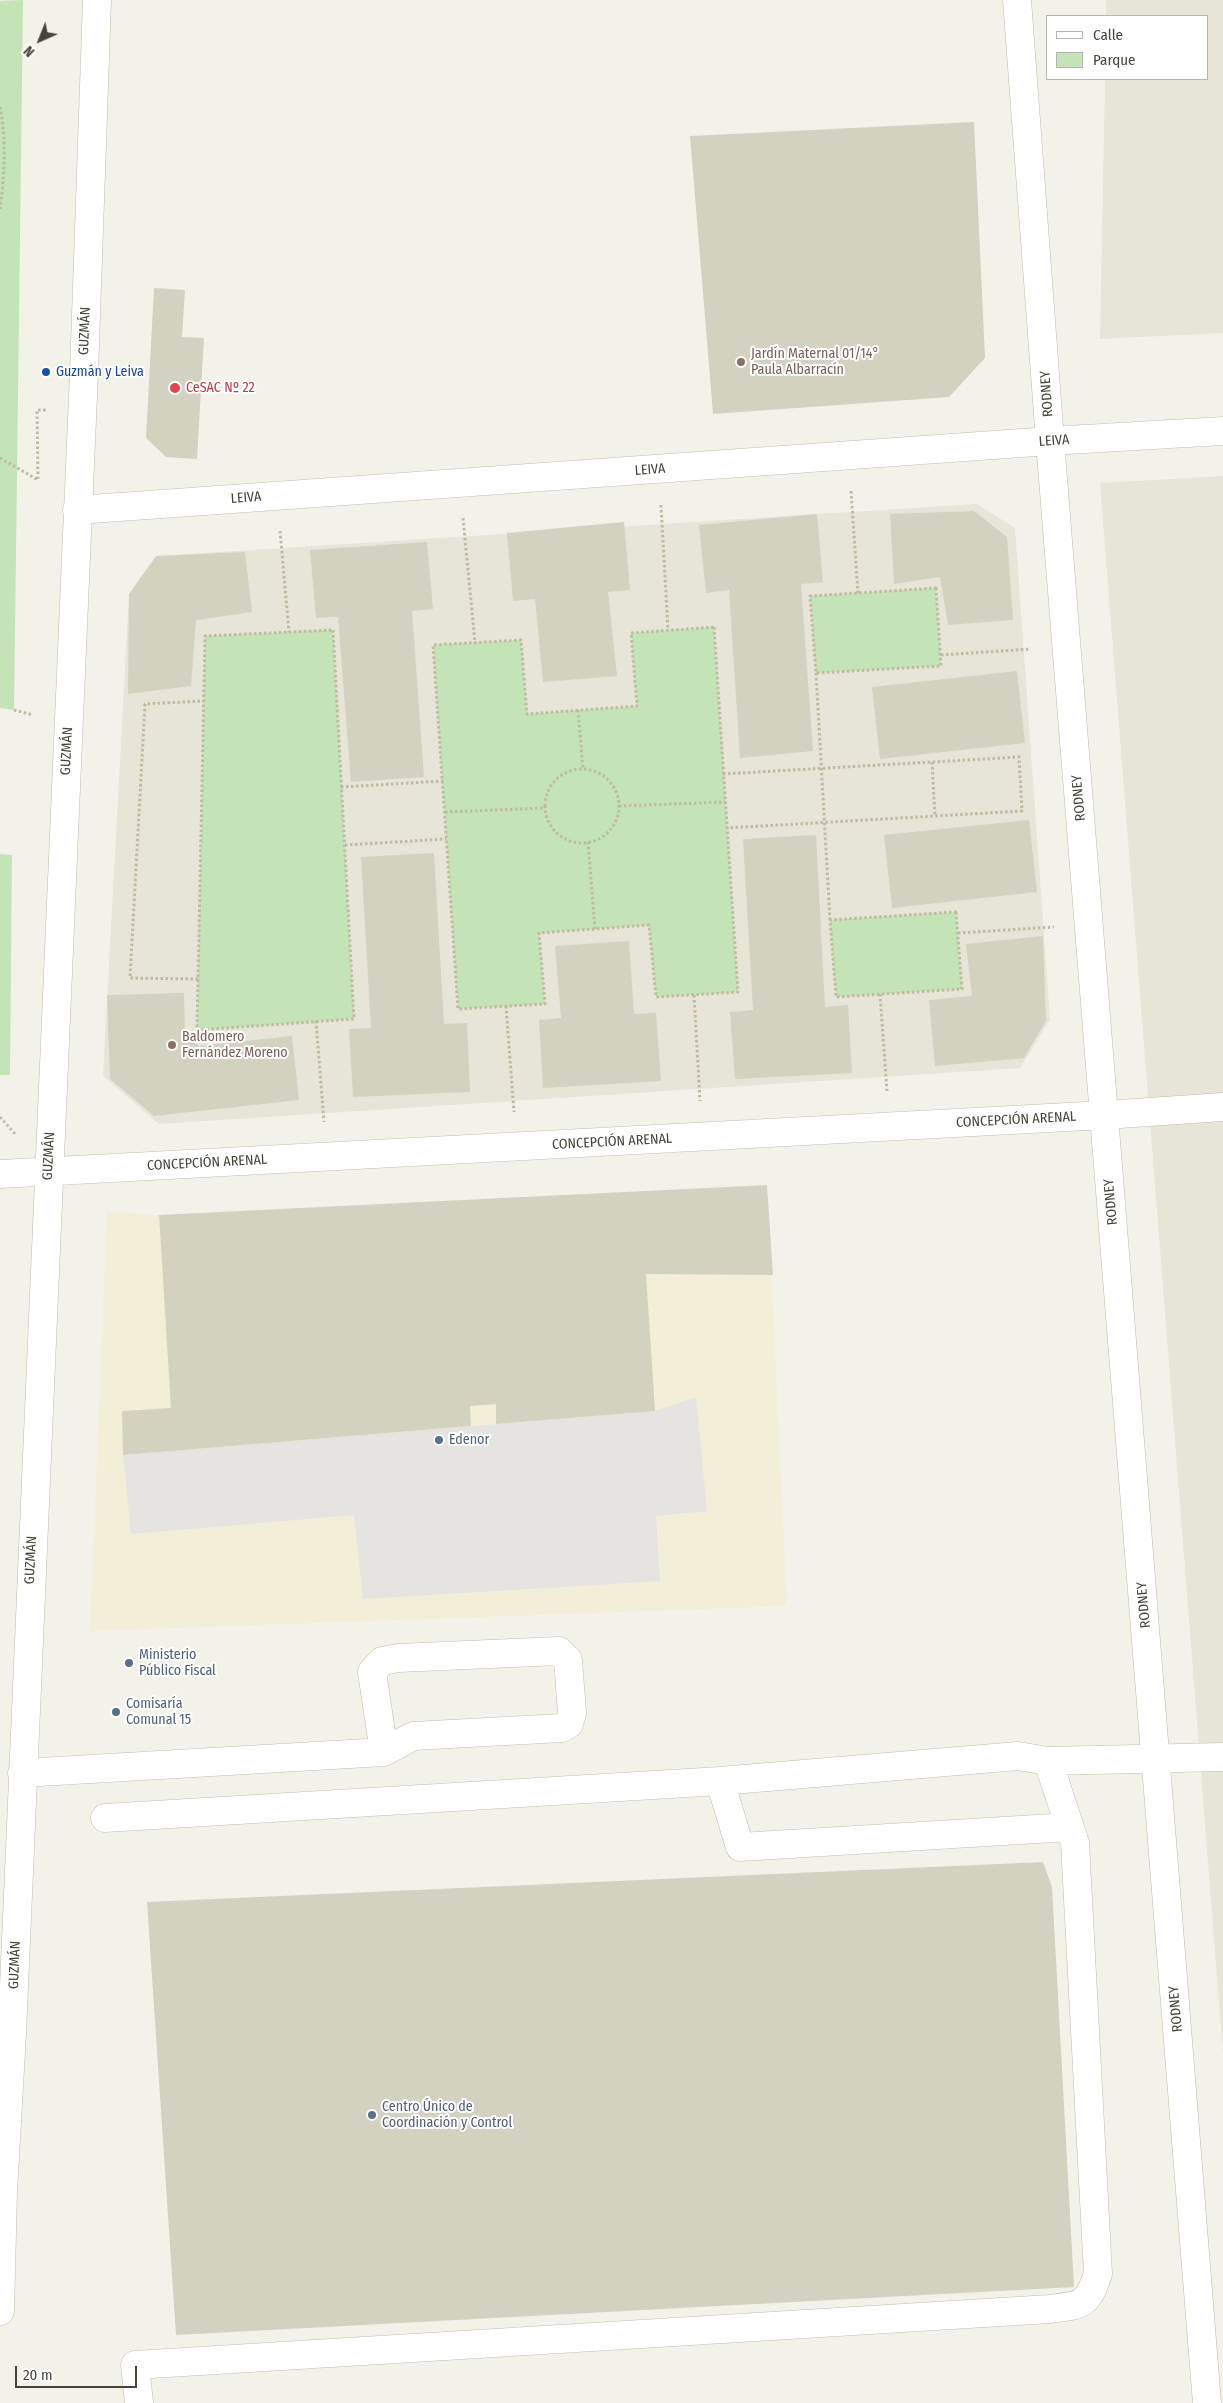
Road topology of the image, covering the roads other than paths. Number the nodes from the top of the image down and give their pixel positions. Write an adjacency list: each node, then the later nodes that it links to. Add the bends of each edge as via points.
1 (97, 0): 5 (street, GUZMÁN)
2 (1017, 0): 4 (street, RODNEY)
3 (1223, 431): 4 (street, LEIVA)
4 (1050, 441): 5 (street, LEIVA); 7 (street, RODNEY)
5 (77, 510): 8 (street, GUZMÁN)
6 (1223, 1107): 7 (street, CONCEPCIÓN ARENAL)
7 (1104, 1115): 8 (street, CONCEPCIÓN ARENAL); 12 (street, RODNEY)
8 (48, 1172): 9 (street, CONCEPCIÓN ARENAL); 14 (street, GUZMÁN)
9 (0, 1174)
10 (384, 1752): 10 (street, via 412,1736 562,1728 570,1724 572,1713 568,1660 559,1651 382,1661 372,1672); 14 (street)
11 (1223, 1757): 12 (street)
12 (1156, 1760): 13 (street); 20 (street, RODNEY)
13 (1048, 1761): 15 (street, via 1018,1756); 17 (street)
14 (22, 1773): 18 (street, GUZMÁN)
15 (720, 1781): 16 (street); 17 (street, via 740,1847)
16 (105, 1818)
17 (1070, 1827): 19 (street, via 1075,1843 1098,2274 1091,2296 1076,2306 135,2365)
18 (0, 2311)
19 (139, 2403)
20 (1207, 2403)

